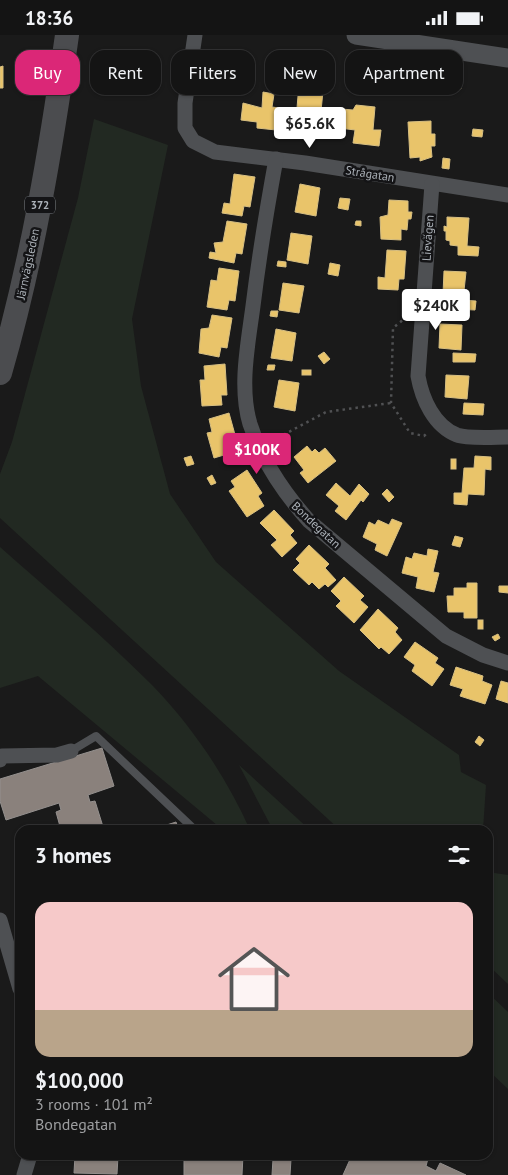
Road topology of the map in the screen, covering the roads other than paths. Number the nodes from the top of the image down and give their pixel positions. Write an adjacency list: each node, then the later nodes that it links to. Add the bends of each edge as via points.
1 (67, 35): 8 (main road, Järnvägsleden / 372, via 51,144 28,264)
2 (195, 35): 5 (street, Strågatan, via 185,103 186,128 193,141 216,152)
3 (356, 35): 4 (street)
4 (508, 59)
5 (276, 159): 6 (street, Strågatan); 10 (street, Bondegatan, via 245,371 250,423 260,447 290,500 309,521 446,636 483,655)
6 (432, 184): 7 (street, Strågatan); 9 (street, Lievägen, via 418,377 420,391 440,423 458,435)
7 (508, 195)
8 (0, 373)
9 (508, 437)
10 (508, 663)
11 (71, 751): 12 (street, via 57,755 2,756); 13 (lane, via 96,736)
12 (0, 759)
13 (190, 825)
14 (0, 920): 15 (street)
15 (15, 972)
16 (28, 1160): 17 (street)
17 (24, 1175)

